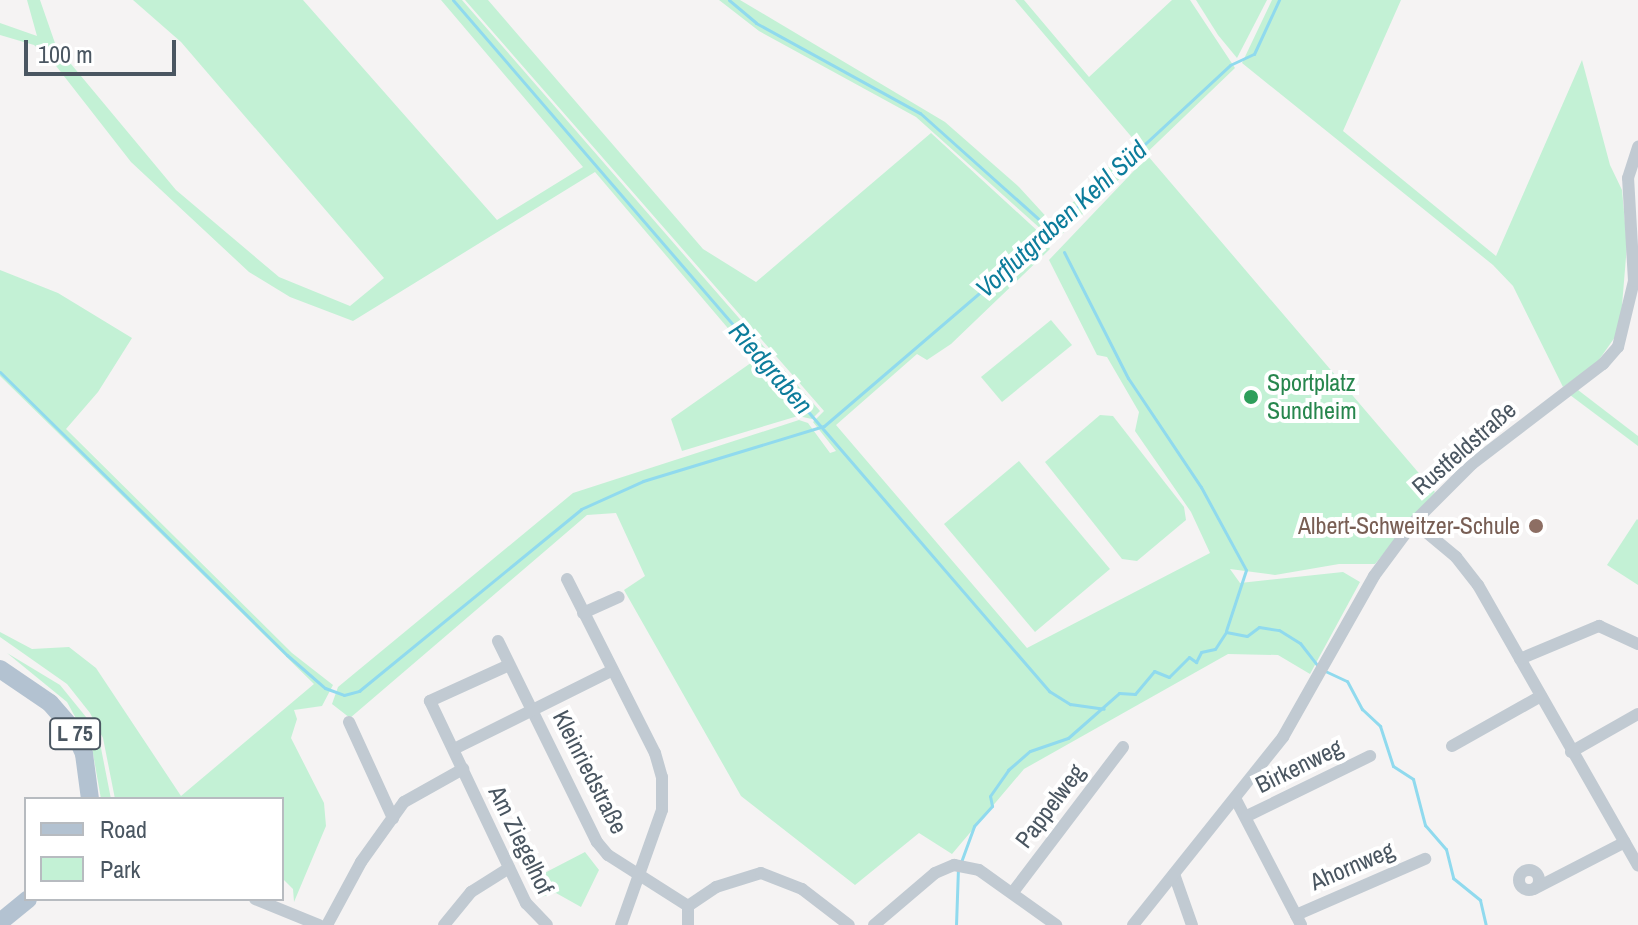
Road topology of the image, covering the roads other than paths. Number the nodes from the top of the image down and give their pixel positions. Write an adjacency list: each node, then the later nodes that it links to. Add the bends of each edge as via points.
1 (1638, 147): 2 (street, Rustfeldstraße, via 1628,178 1633,290 1618,347 1472,464)
2 (1414, 522): 8 (street, via 1456,557 1478,585); 23 (street, Rustfeldstraße, via 1374,576 1283,737)
3 (567, 579): 5 (street)
4 (619, 597): 5 (street)
5 (583, 613): 11 (street)
6 (498, 641): 9 (street, Kleinriedstraße)
7 (1638, 644): 8 (street, via 1599,626)
8 (1520, 659): 12 (street)
9 (509, 665): 13 (street, Kleinriedstraße); 18 (street, Am Ziegelhof, via 430,701)
10 (0, 669): 22 (main road, L 75, via 50,703 73,729 84,754)
11 (611, 671): 13 (street); 30 (street, via 655,753 662,777 662,810)
12 (1541, 696): 16 (street); 19 (street)
13 (533, 710): 18 (street, Kleinriedstraße); 30 (street, Kleinriedstraße, via 597,842)
14 (1638, 714): 19 (street)
15 (349, 722): 25 (street)
16 (1452, 746)
17 (1123, 747): 33 (street, Pappelweg)
18 (454, 749): 21 (street, Am Ziegelhof)
19 (1571, 752): 26 (street)
20 (1370, 756): 24 (street, Birkenweg)
21 (463, 769): 25 (street, Am Ziegelhof, via 404,802); 29 (street, Am Ziegelhof)
22 (90, 797)
23 (1235, 798): 24 (street); 31 (street, Rustfeldstraße)
24 (1247, 816): 38 (street)
25 (393, 818): 41 (street, Am Ziegelhof)
26 (1625, 842): 28 (street); 32 (street)
27 (1425, 859): 38 (street, Ahornweg)
28 (1638, 866)
29 (509, 868): 42 (street, via 471,892); 43 (street, Am Ziegelhof, via 533,914)
30 (638, 874): 36 (street, Kleinriedstraße); 44 (street)
31 (1174, 874): 50 (street, Rustfeldstraße); 51 (street)
32 (1534, 889)
33 (1013, 892): 37 (street); 47 (street, via 968,865 954,865 935,873)
34 (26, 901): 39 (main road)
35 (260, 901): 40 (street)
36 (688, 906): 45 (street); 46 (street, via 716,887 761,873 802,889)
37 (1041, 914): 48 (street); 49 (street)
38 (1299, 920)
39 (0, 922)
40 (319, 925)
41 (327, 925)
42 (444, 925)
43 (547, 925)
44 (621, 925)
45 (688, 925)
46 (849, 925)
47 (874, 925)
48 (1031, 925)
49 (1056, 925)
50 (1133, 925)
51 (1192, 925)

